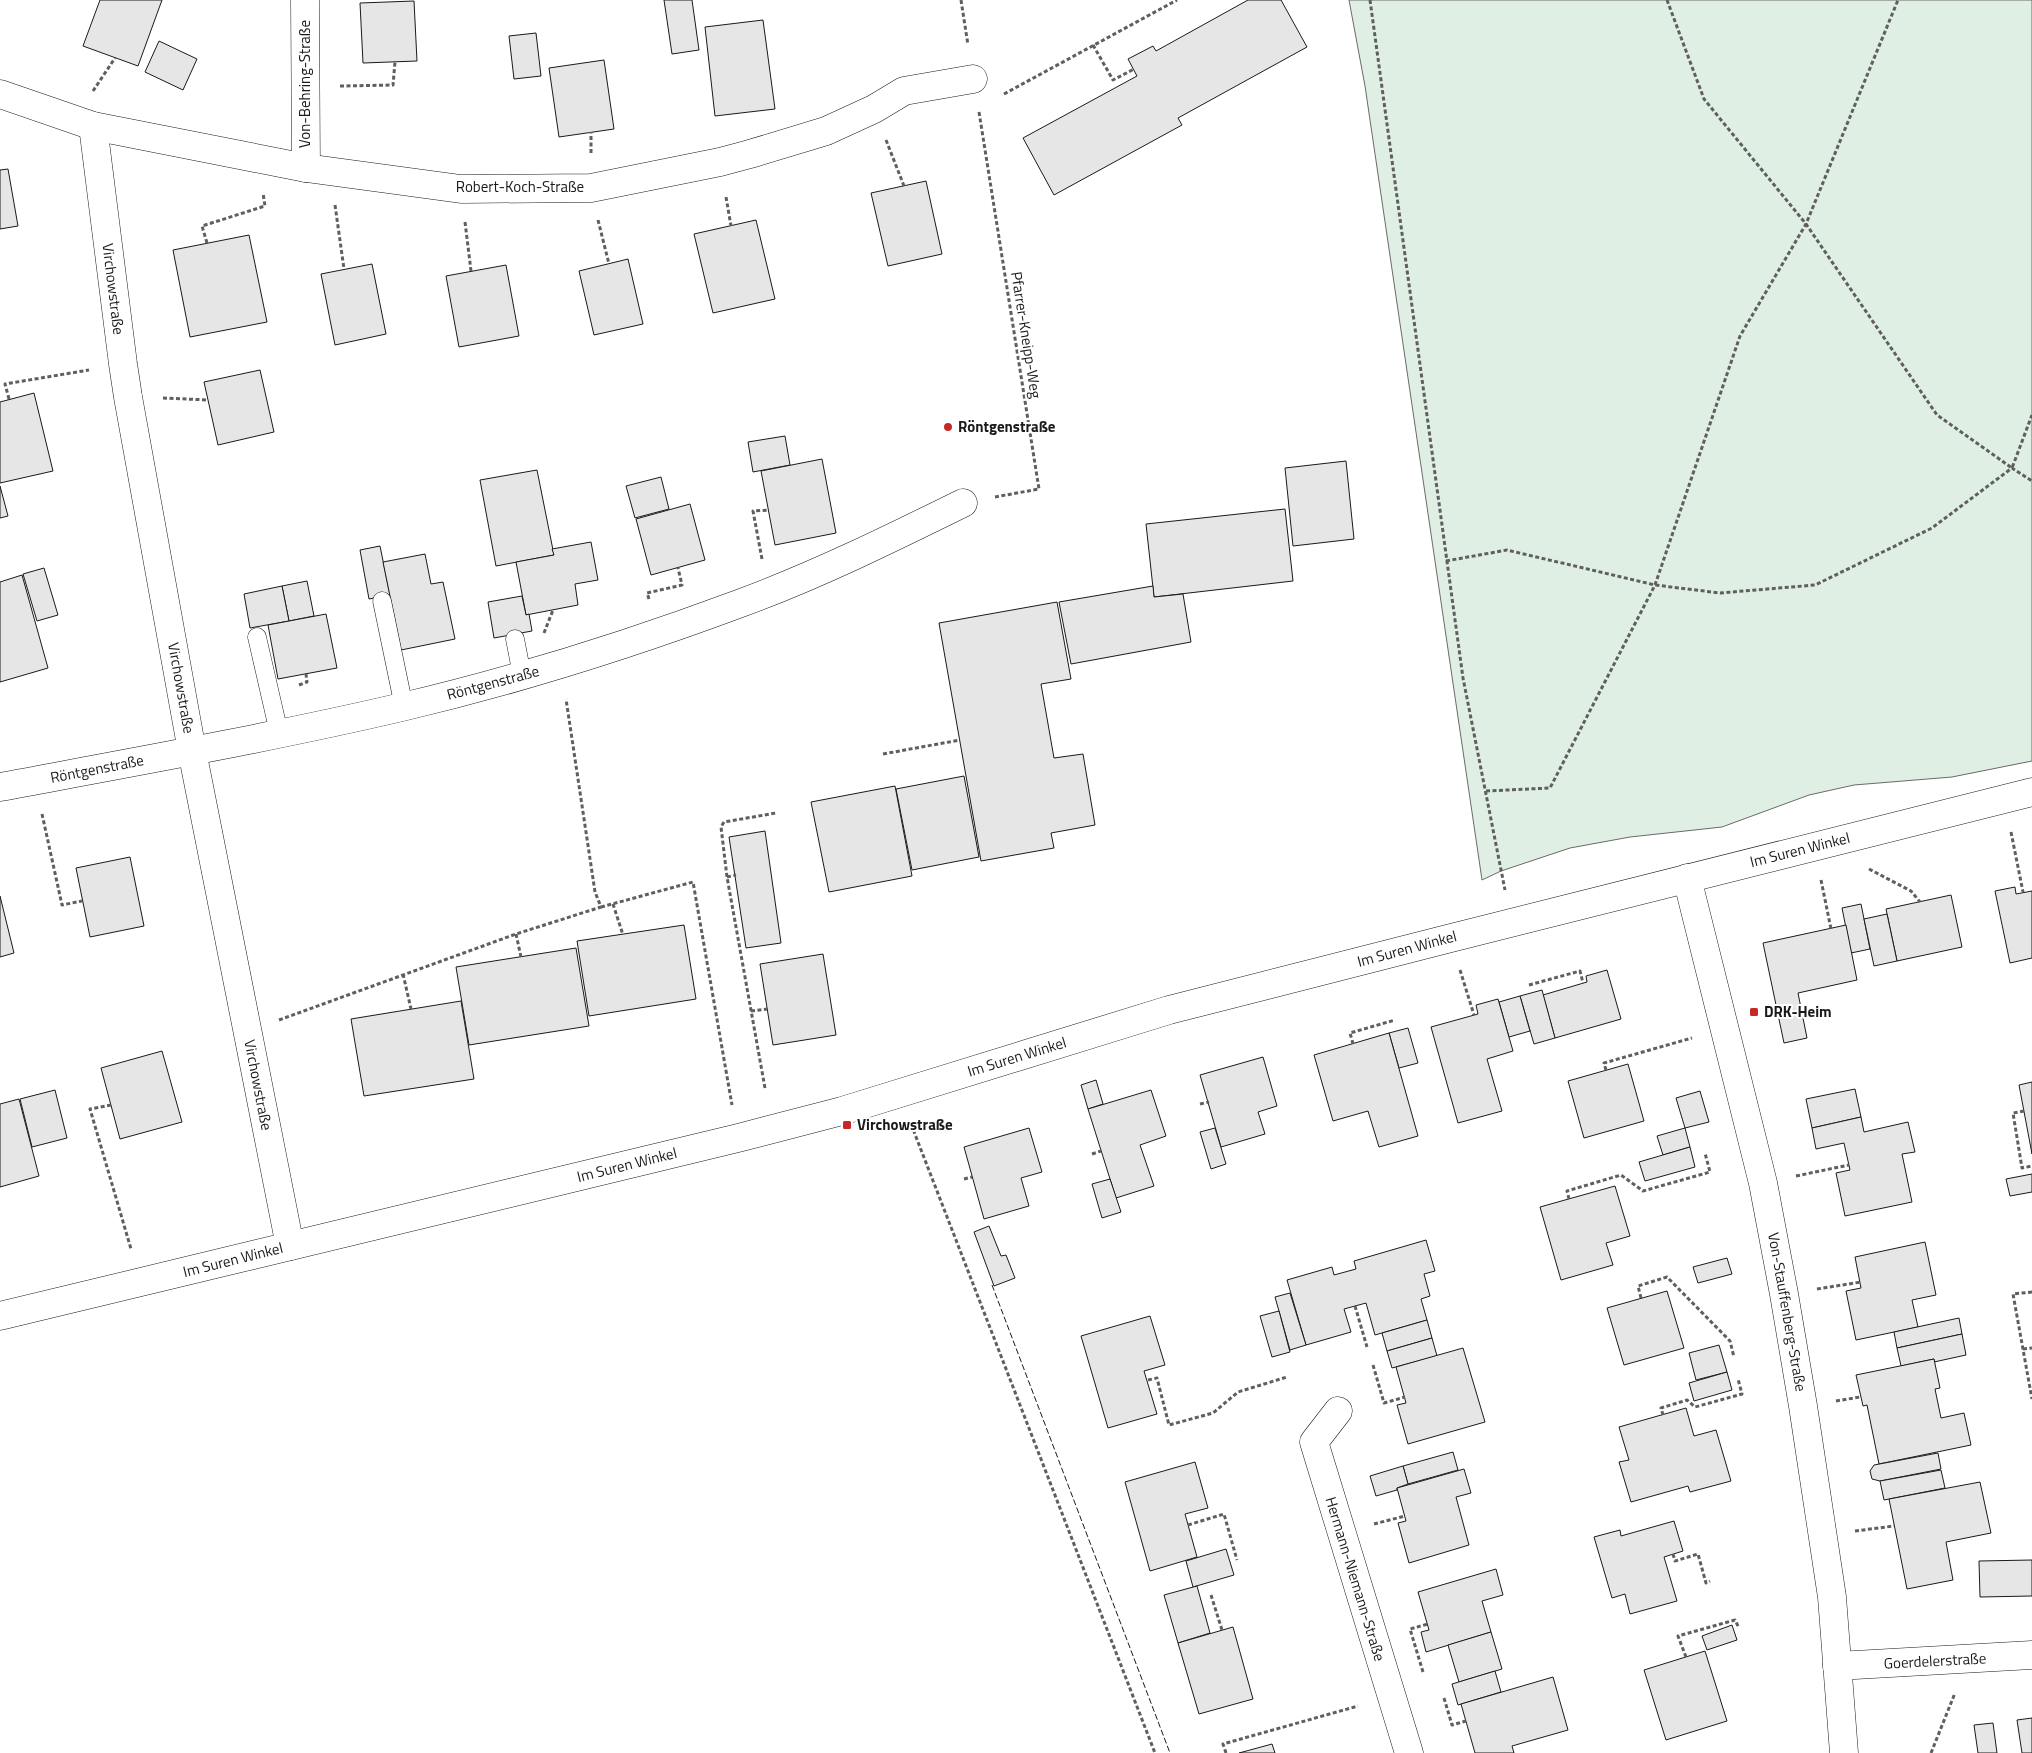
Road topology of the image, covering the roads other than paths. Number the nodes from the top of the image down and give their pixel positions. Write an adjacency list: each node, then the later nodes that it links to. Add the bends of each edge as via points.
1 (305, 0): 5 (street, Von-Behring-Straße, via 305,87)
2 (973, 79): 5 (street, Robert-Koch-Straße, via 904,91 826,132 750,154 591,188 460,189)
3 (0, 94): 4 (street, Robert-Koch-Straße)
4 (93, 126): 5 (street, Robert-Koch-Straße); 13 (street, Virchowstraße, via 122,364)
5 (318, 169)
6 (963, 503): 10 (street, Röntgenstraße, via 852,557 769,592 668,629)
7 (382, 601): 11 (lane)
8 (257, 637): 12 (lane)
9 (514, 639): 10 (lane)
10 (522, 675): 11 (street, Röntgenstraße)
11 (404, 707): 12 (street, Röntgenstraße)
12 (279, 734): 13 (street, Röntgenstraße)
13 (192, 751): 14 (street, Röntgenstraße); 17 (street, Virchowstraße)
14 (0, 787)
15 (2032, 792): 16 (street, Im Suren Winkel)
16 (1687, 878): 17 (street, Im Suren Winkel, via 1169,1010 842,1111); 21 (street, Von-Stauffenberg-Straße, via 1763,1183 1825,1548)
17 (290, 1246): 18 (street, Im Suren Winkel)
18 (0, 1316)
19 (1338, 1411): 22 (street, Hermann-Niemann-Straße, via 1314,1442)
20 (2032, 1656): 21 (street, Goerdelerstraße)
21 (1837, 1666): 23 (street, Von-Stauffenberg-Straße)
22 (1409, 1753)
23 (1844, 1753)

